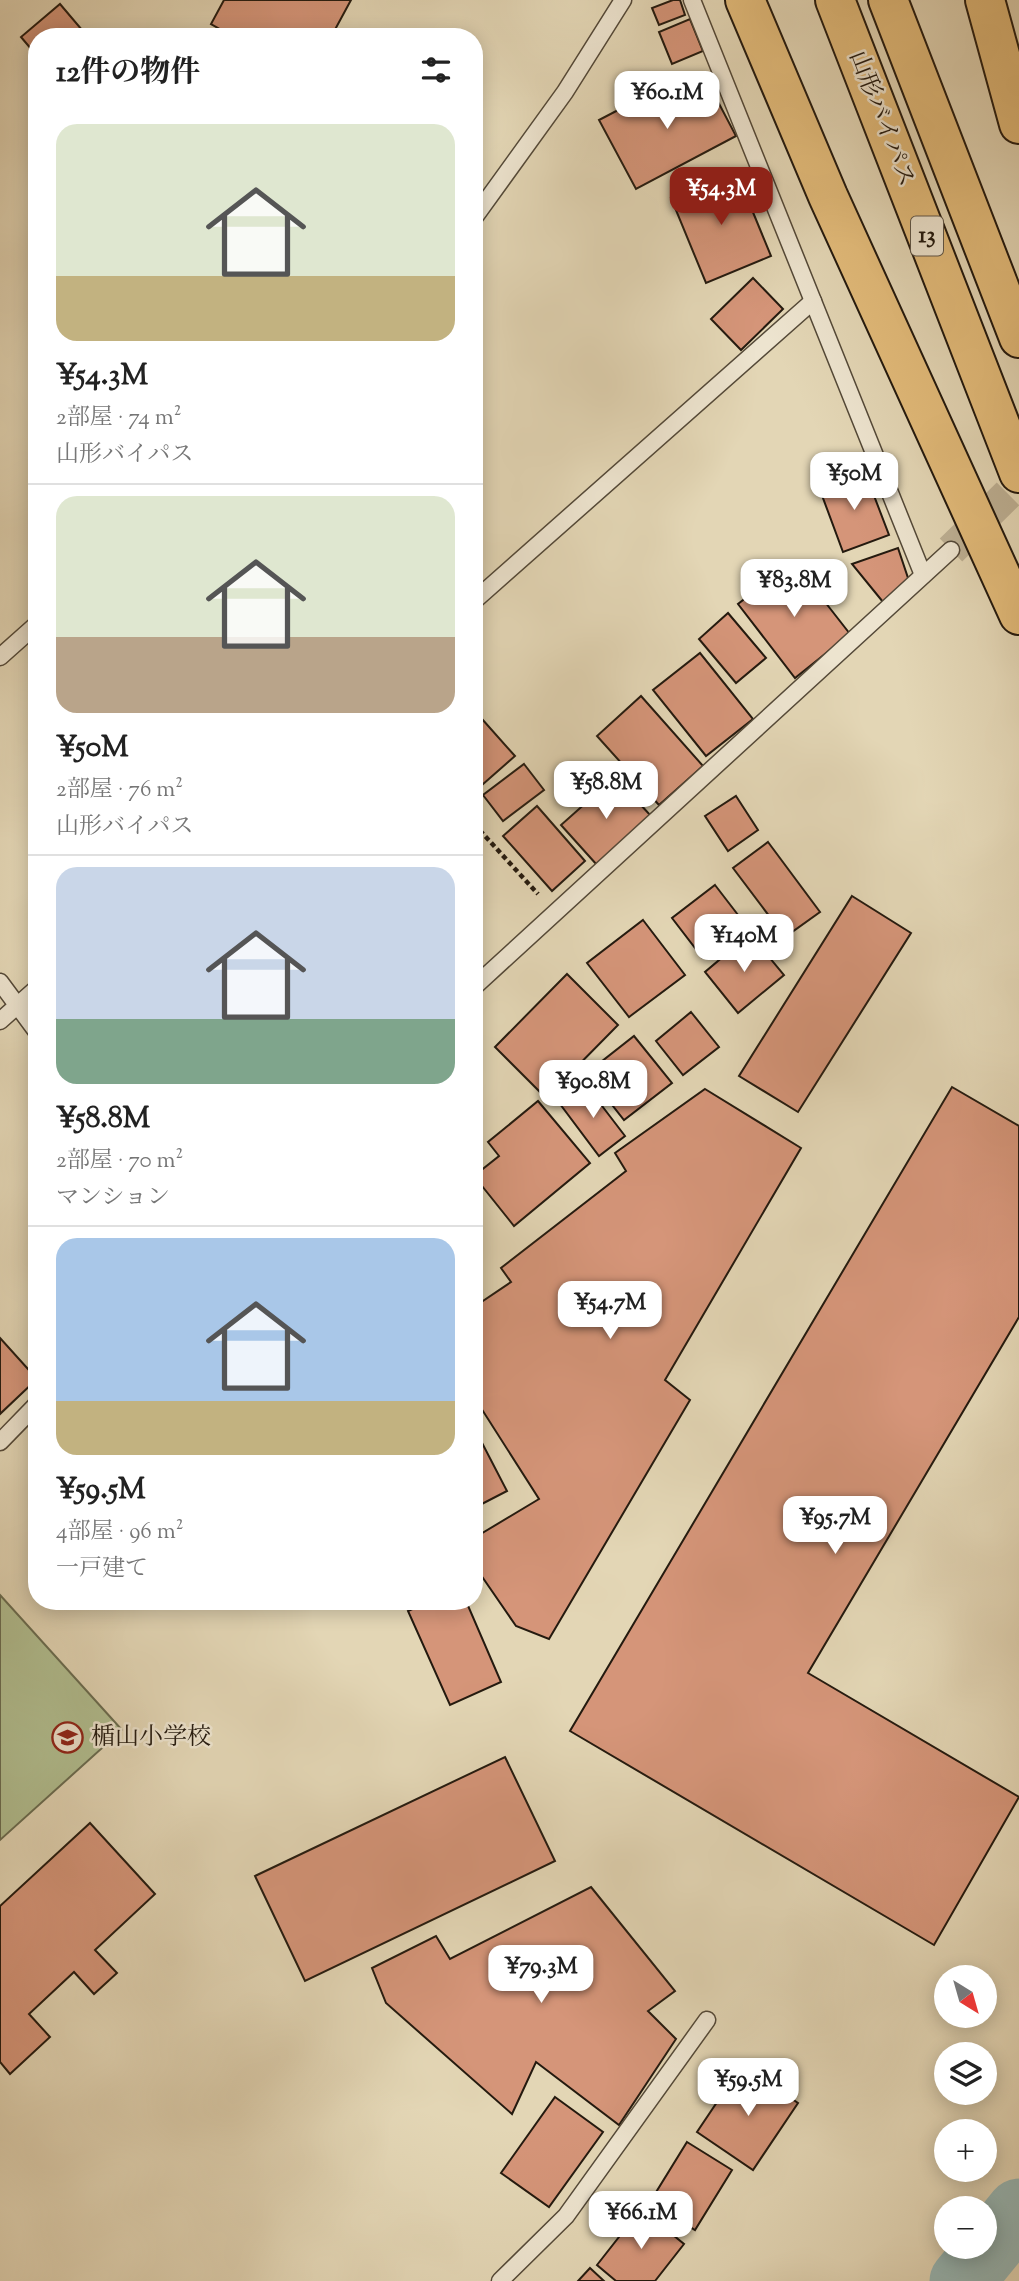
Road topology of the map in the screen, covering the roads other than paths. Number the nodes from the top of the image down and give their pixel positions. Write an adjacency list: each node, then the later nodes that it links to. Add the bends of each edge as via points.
1 (623, 0): 8 (lane, via 565,92)
2 (692, 0): 9 (lane)
3 (745, 0): 15 (highway, via 828,196)
4 (835, 0): 11 (highway, 山形バイパス / 13)
5 (888, 0): 10 (highway, 山形バイパス / 13)
6 (985, 0): 7 (highway)
7 (1019, 124)
8 (483, 206)
9 (813, 301): 13 (lane); 14 (lane)
10 (1019, 338)
11 (1019, 472)
12 (951, 550): 13 (lane)
13 (923, 575): 18 (lane)
14 (483, 593)
15 (1019, 615)
16 (28, 632): 17 (lane)
17 (0, 657)
18 (483, 979)
19 (0, 982): 21 (lane)
20 (28, 996): 21 (lane)
21 (18, 1004): 22 (lane); 23 (lane)
22 (28, 1019)
23 (0, 1021)
24 (28, 1413): 25 (lane)
25 (0, 1442)
26 (707, 2021): 27 (lane, via 566,2217)
27 (500, 2281)

